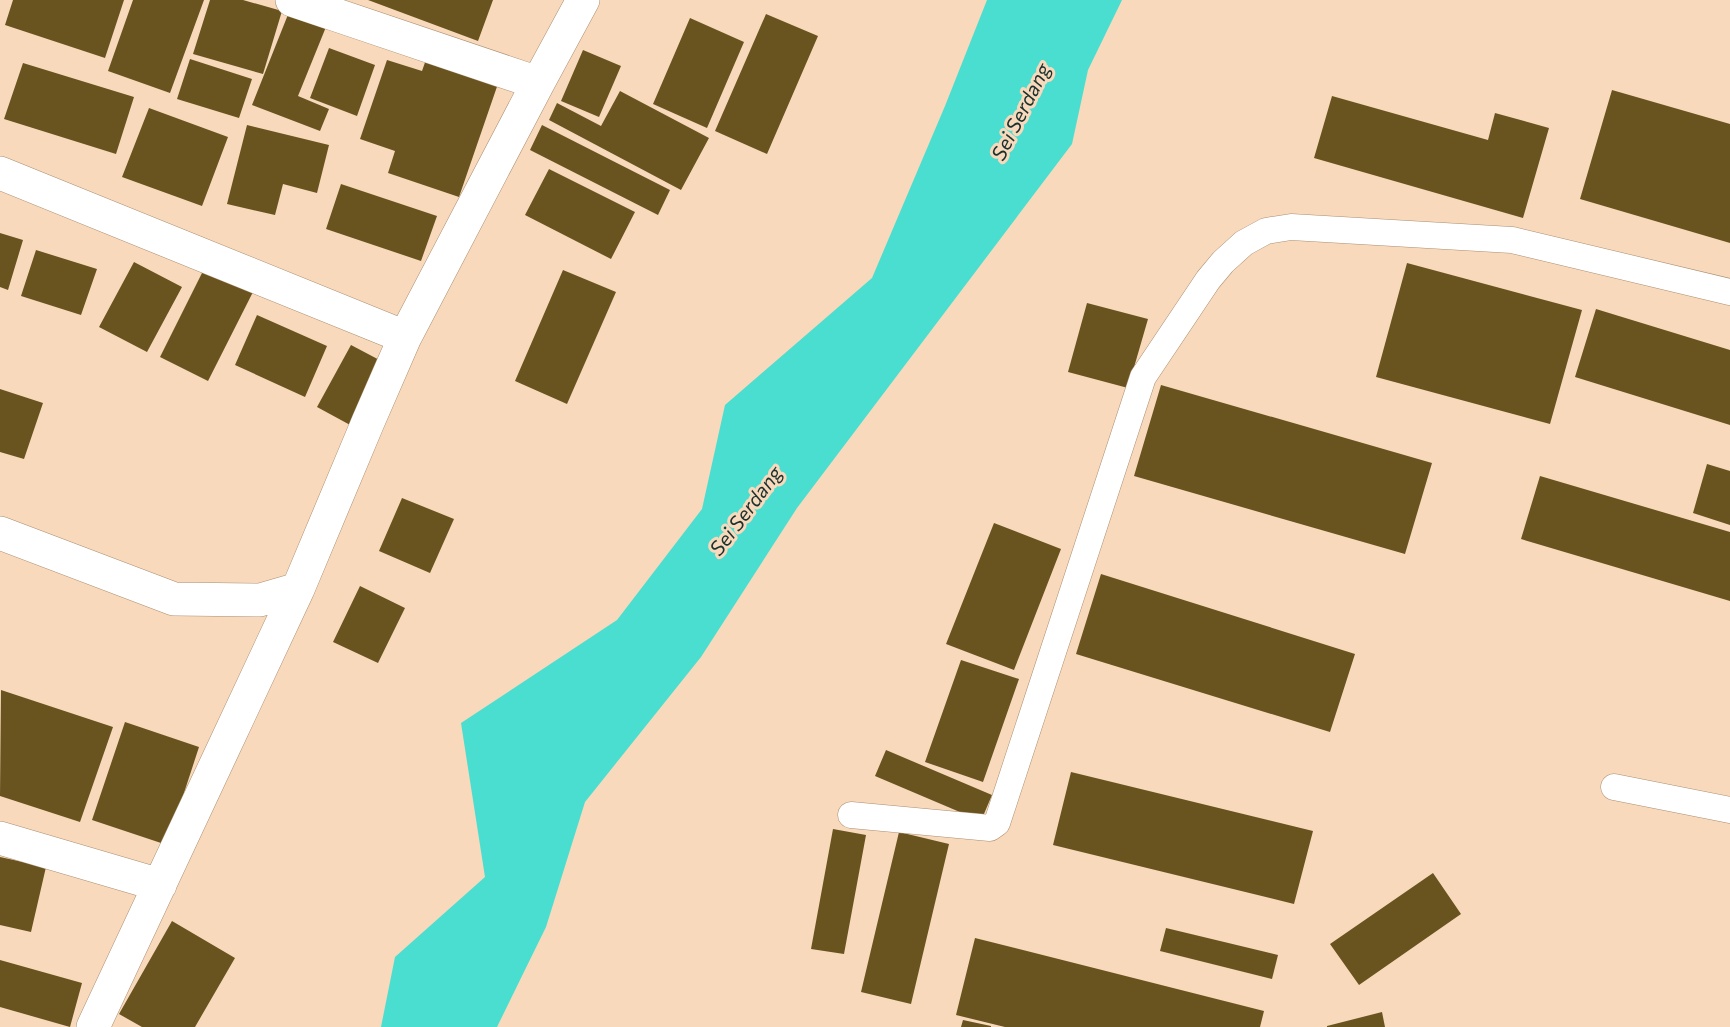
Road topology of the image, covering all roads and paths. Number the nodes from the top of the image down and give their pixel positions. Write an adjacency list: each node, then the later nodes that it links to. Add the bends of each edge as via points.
1 (292, 0): 3 (street)
2 (583, 0): 3 (street)
3 (538, 83): 6 (street)
4 (0, 172): 6 (street)
5 (1730, 292): 11 (lane, via 1512,240 1291,227 1266,231 1244,243 1208,280 1143,377 997,822 990,828)
6 (405, 337): 8 (street)
7 (0, 533): 8 (street, via 174,599 260,600)
8 (298, 589): 13 (street)
9 (1614, 787): 10 (lane)
10 (1730, 810)
11 (851, 814)
12 (0, 838): 13 (street)
13 (160, 885): 14 (street)
14 (93, 1027)

